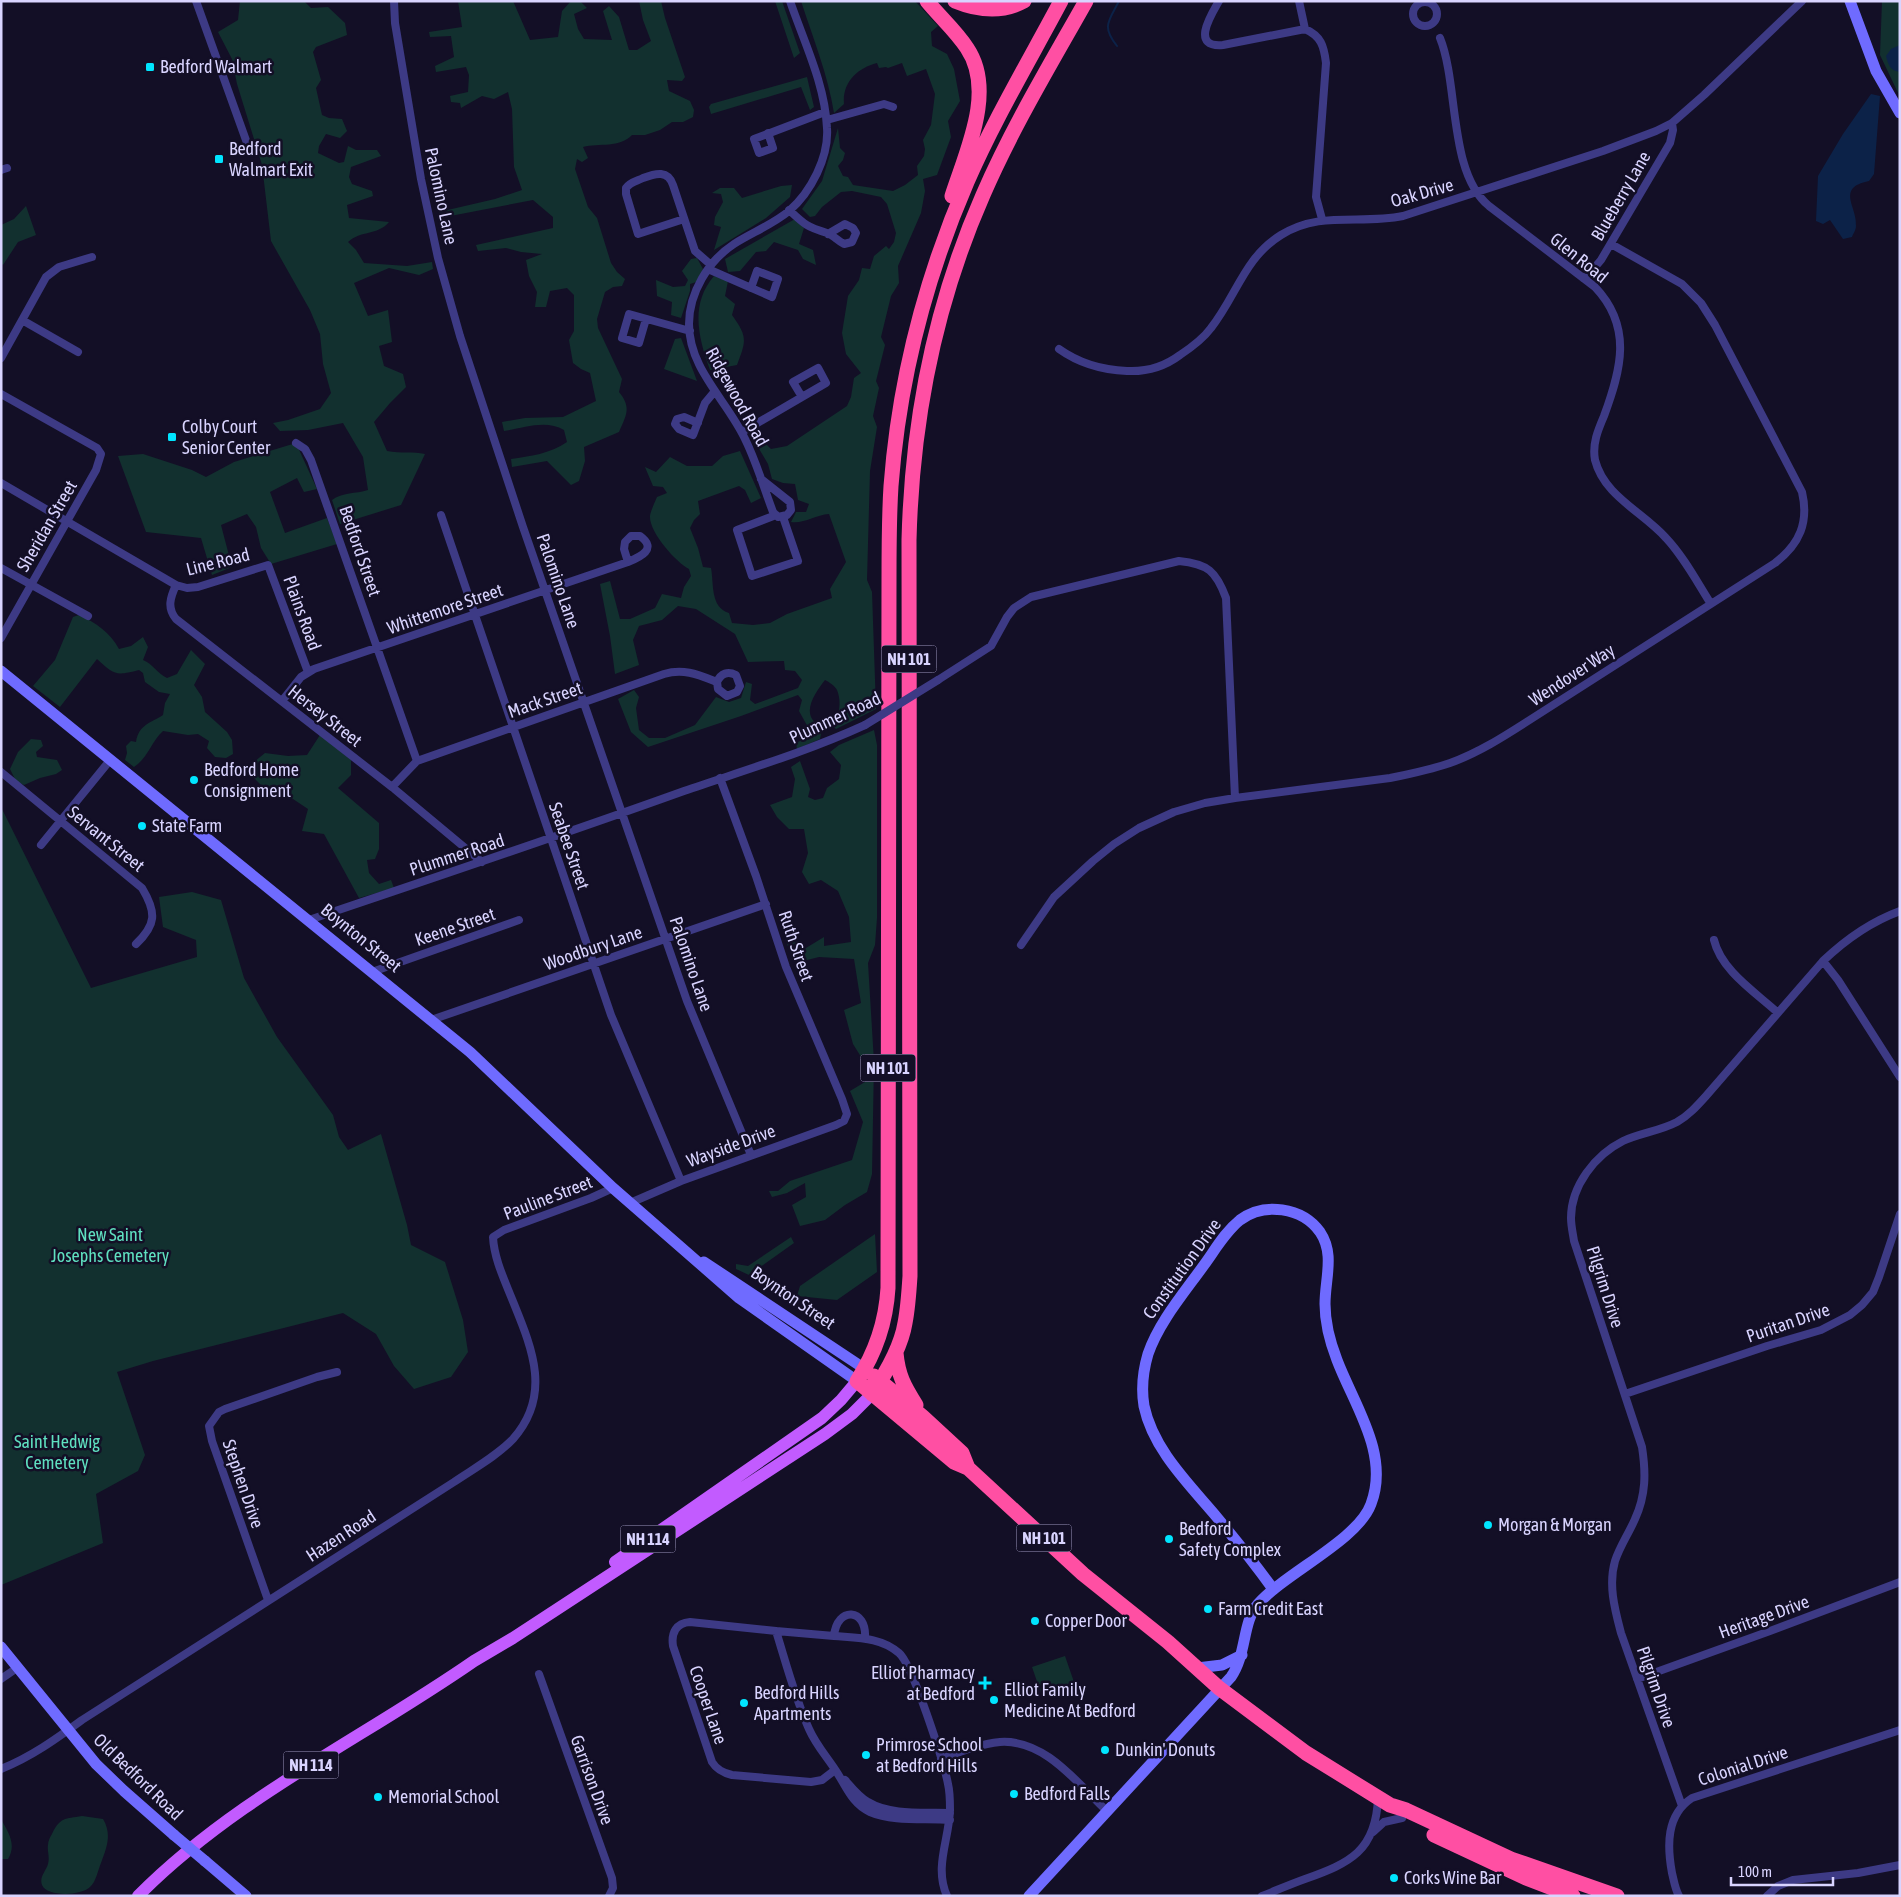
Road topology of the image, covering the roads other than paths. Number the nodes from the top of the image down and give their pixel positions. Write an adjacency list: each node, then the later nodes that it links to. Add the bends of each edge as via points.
1 (196, 1): 20 (street)
2 (394, 1): 54 (street, Palomino Lane, via 414,140 439,260 460,336)
3 (790, 1): 17 (street, Ridgewood Road, via 817,77)
4 (927, 1): 30 (highway, via 968,49 980,88 978,114 943,224)
5 (955, 1): 6 (highway, via 980,9 994,9)
6 (1024, 1)
7 (1062, 1): 30 (highway, NH 101, via 967,182)
8 (1086, 1): 98 (highway, NH 101, via 996,166 970,225 936,333 918,428 910,508 909,560 910,1276 905,1325)
9 (1219, 1): 13 (street, via 1205,27 1205,36 1215,45)
10 (1299, 1): 13 (street)
11 (1802, 1): 18 (street, Oak Drive)
12 (1850, 1): 16 (street, via 1876,70)
13 (1305, 29): 24 (street, via 1320,39 1325,54 1316,196)
14 (1440, 38): 21 (street, Glen Road, via 1462,152)
15 (893, 107): 17 (street, via 884,104)
16 (1900, 113)
17 (826, 116): 19 (street); 22 (street, Ridgewood Road, via 827,137 820,167)
18 (1672, 123): 21 (street, Oak Drive, via 1603,151); 26 (street, Blueberry Lane, via 1670,143)
19 (768, 133)
20 (247, 143)
21 (1476, 193): 24 (street, Oak Drive, via 1395,218); 29 (street, Glen Road)
22 (790, 210): 25 (street, via 806,226); 28 (street, Ridgewood Road, via 731,246)
23 (684, 219): 23 (street, via 667,176 652,174 626,188 638,234); 28 (street, via 695,251)
24 (1322, 219): 35 (street, Oak Drive, via 1297,226 1264,247 1244,272 1211,328 1188,350 1167,363 1144,370 1112,370 1080,361)
25 (828, 234)
26 (1611, 244): 29 (street, Blueberry Lane); 55 (street, Wendover Way, via 1682,284 1701,303 1802,492 1805,520 1790,550 1776,563)
27 (92, 257): 33 (street, via 52,272)
28 (709, 267): 31 (street); 34 (street, Ridgewood Road, via 693,300)
29 (1583, 278): 55 (street, Glen Road, via 1601,293 1609,307 1621,348 1616,382 1594,443 1597,465 1612,490 1672,545)
30 (930, 282): 100 (highway, NH 101, via 904,388 890,508 887,691 888,1288 881,1334)
31 (751, 288)
32 (646, 319): 34 (street)
33 (22, 320): 36 (street); 37 (street)
34 (690, 331): 38 (street, Ridgewood Road, via 698,364)
35 (1059, 349)
36 (78, 352)
37 (1, 358)
38 (715, 391): 41 (street, via 705,403); 42 (street, Ridgewood Road)
39 (1, 394): 48 (street, Sheridan Street, via 97,448 101,454 100,462)
40 (802, 397): 42 (street)
41 (698, 423)
42 (742, 432): 44 (street, Ridgewood Road)
43 (296, 443): 59 (street, Bedford Street, via 311,460)
44 (761, 479): 47 (street, Ridgewood Road, via 772,510); 47 (street, Ridgewood Road, via 790,502 790,511)
45 (1, 482): 48 (street)
46 (441, 515): 56 (street, Seabee Street)
47 (779, 516): 47 (street, via 737,530 752,576 798,560)
48 (68, 521): 52 (street, Sheridan Street); 53 (street)
49 (628, 562): 54 (street, Whittemore Street)
50 (268, 564): 53 (street, Line Road, via 198,587); 61 (street, Plains Road)
51 (1, 568): 52 (street)
52 (31, 585): 57 (street); 58 (street, Sheridan Street)
53 (176, 585): 63 (street, Hersey Street, via 170,604 176,619)
54 (546, 591): 56 (street, Whittemore Street); 64 (street, Palomino Lane)
55 (1711, 604): 71 (street, Wendover Way, via 1503,737 1451,763 1390,778)
56 (475, 615): 59 (street, Whittemore Street); 65 (street, Seabee Street)
57 (88, 616)
58 (1, 638)
59 (378, 648): 61 (street, Whittemore Street); 67 (street, Bedford Street)
60 (1, 671): 66 (street, Boynton Street)
61 (308, 672): 63 (street, Whittemore Street)
62 (717, 682): 64 (street, Mack Street, via 688,671 672,672)
63 (282, 701): 70 (street, Hersey Street)
64 (584, 702): 65 (street, Mack Street); 72 (street, Palomino Lane)
65 (513, 727): 67 (street, Mack Street); 74 (street, Seabee Street)
66 (111, 759): 73 (street); 79 (street, Boynton Street)
67 (417, 761): 70 (street, Mack Street)
68 (1, 772): 73 (street, Servant Street)
69 (720, 778): 71 (street, Plummer Road, bridge, via 811,748 865,725 991,646 1007,616 1031,597 1179,560 1204,565 1215,573 1226,598); 72 (street, Plummer Road); 77 (street, Ruth Street)
70 (392, 787): 76 (street, Hersey Street)
71 (1235, 798): 84 (street, Wendover Way, via 1174,812 1114,844 1054,897)
72 (623, 813): 74 (street, Plummer Road); 81 (street, Palomino Lane)
73 (60, 821): 75 (street); 83 (street, Servant Street, via 142,888 151,911 151,926)
74 (551, 839): 76 (street, Plummer Road); 86 (street, Seabee Street)
75 (41, 844)
76 (482, 862): 79 (street, Plummer Road)
77 (766, 904): 81 (street, Woodbury Lane); 91 (street, Ruth Street, via 789,975 842,1099 847,1114)
78 (1900, 911): 85 (street, Pilgrim Drive, via 1858,931)
79 (309, 920): 87 (street, Boynton Street)
80 (519, 920): 87 (street, Keene Street)
81 (667, 938): 86 (street, Woodbury Lane); 92 (street, Palomino Lane, via 694,1018)
82 (1714, 940): 88 (street, via 1724,964)
83 (136, 944)
84 (1021, 945)
85 (1823, 961): 88 (street, Pilgrim Drive); 90 (street)
86 (593, 964): 89 (street, Woodbury Lane); 93 (street, Seabee Street, via 622,1044)
87 (372, 972): 89 (street, Boynton Street)
88 (1777, 1012): 102 (street, Pilgrim Drive, via 1689,1114 1623,1141 1602,1154 1586,1172 1576,1193 1571,1217 1574,1241)
89 (431, 1020): 94 (street, Boynton Street, via 500,1079)
90 (1900, 1076)
91 (844, 1121): 92 (street, Wayside Drive)
92 (751, 1155): 93 (street, Wayside Drive)
93 (681, 1181): 95 (street, Wayside Drive)
94 (613, 1188): 95 (street, Boynton Street); 97 (street, Pauline Street)
95 (630, 1203): 100 (street, Boynton Street, via 739,1298)
96 (1900, 1214): 102 (street, Puritan Drive, via 1873,1292 1850,1315 1821,1330)
97 (493, 1237): 107 (street, Hazen Road, via 497,1259 529,1343 536,1374 534,1397 526,1420 513,1439 494,1454)
98 (896, 1351): 101 (highway); 103 (highway, NH 101, via 897,1370)
99 (337, 1372): 107 (street, Stephen Drive, via 226,1409 219,1412 209,1426)
100 (861, 1375): 101 (highway, NH 101); 112 (main road, NH 114, via 822,1418)
101 (876, 1388): 103 (highway); 104 (highway, NH 101, via 954,1462); 112 (main road, NH 114, via 852,1414 825,1434)
102 (1625, 1394): 118 (street, Pilgrim Drive, via 1646,1471 1644,1496 1615,1562 1612,1586 1614,1610)
103 (923, 1417): 104 (highway, NH 101, via 962,1453)
104 (968, 1468): 115 (highway, NH 101, via 1083,1574)
105 (1900, 1582): 118 (street, Heritage Drive)
106 (1273, 1589): 106 (street, Constitution Drive, via 1349,1533 1370,1507 1377,1477 1375,1452 1328,1333 1325,1303 1329,1264 1325,1242 1312,1224 1298,1214 1284,1210 1253,1213 1228,1232 1156,1336 1143,1380 1147,1416 1160,1445); 113 (street, Constitution Drive, via 1251,1615)
107 (268, 1600): 121 (street, Hazen Road)
108 (776, 1631): 109 (street, Cooper Lane); 124 (street, via 809,1729); 124 (street, Cooper Lane, via 690,1622 681,1624 674,1631 673,1646 712,1762 715,1768 732,1775 811,1782 822,1780)
109 (834, 1636): 110 (street, Cooper Lane); 110 (street, via 840,1618 850,1615 863,1621)
110 (866, 1638): 122 (street, Cooper Lane, via 886,1644 901,1654 907,1663)
111 (1, 1647): 114 (street, Old Bedford Road)
112 (495, 1648): 134 (main road, NH 114, via 231,1818 186,1852)
113 (1242, 1655): 115 (street, via 1222,1666); 119 (street, Constitution Drive, via 1234,1672)
114 (17, 1668): 117 (street); 121 (street, Old Bedford Road)
115 (1197, 1668): 119 (highway, NH 101)
116 (539, 1674): 136 (street, Garrison Drive, via 612,1878 613,1888)
117 (1, 1679)
118 (1637, 1679): 126 (street, Pilgrim Drive)
119 (1220, 1688): 125 (highway, NH 101, via 1281,1736); 127 (street)
120 (1900, 1730): 126 (street, Colonial Drive, via 1692,1798)
121 (67, 1731): 123 (street, Hazen Road, via 23,1760); 135 (street, Old Bedford Road, bridge, via 108,1777)
122 (941, 1759): 127 (street, via 992,1743 1011,1742 1028,1746 1052,1758); 128 (street, Cooper Lane, via 948,1782)
123 (1, 1769)
124 (835, 1770): 128 (street, via 852,1797 870,1812 896,1817)
125 (1384, 1801): 129 (highway, NH 101); 130 (street, via 1377,1812); 141 (highway, NH 101, via 1504,1856)
126 (1682, 1806): 133 (street, Colonial Drive, via 1675,1817 1669,1840)
127 (1107, 1811): 138 (street)
128 (950, 1816): 137 (street, Cooper Lane, via 941,1867)
129 (1402, 1818): 130 (street, via 1384,1822); 132 (highway, NH 101)
130 (1372, 1833): 139 (street, via 1359,1851 1340,1866)
131 (1900, 1865): 142 (street, via 1794,1880 1778,1886)
132 (1548, 1891): 140 (highway, NH 101)
133 (1677, 1894)
134 (138, 1896)
135 (246, 1896)
136 (609, 1896)
137 (946, 1896)
138 (1029, 1896)
139 (1262, 1896)
140 (1573, 1896)
141 (1617, 1896)
142 (1767, 1896)

